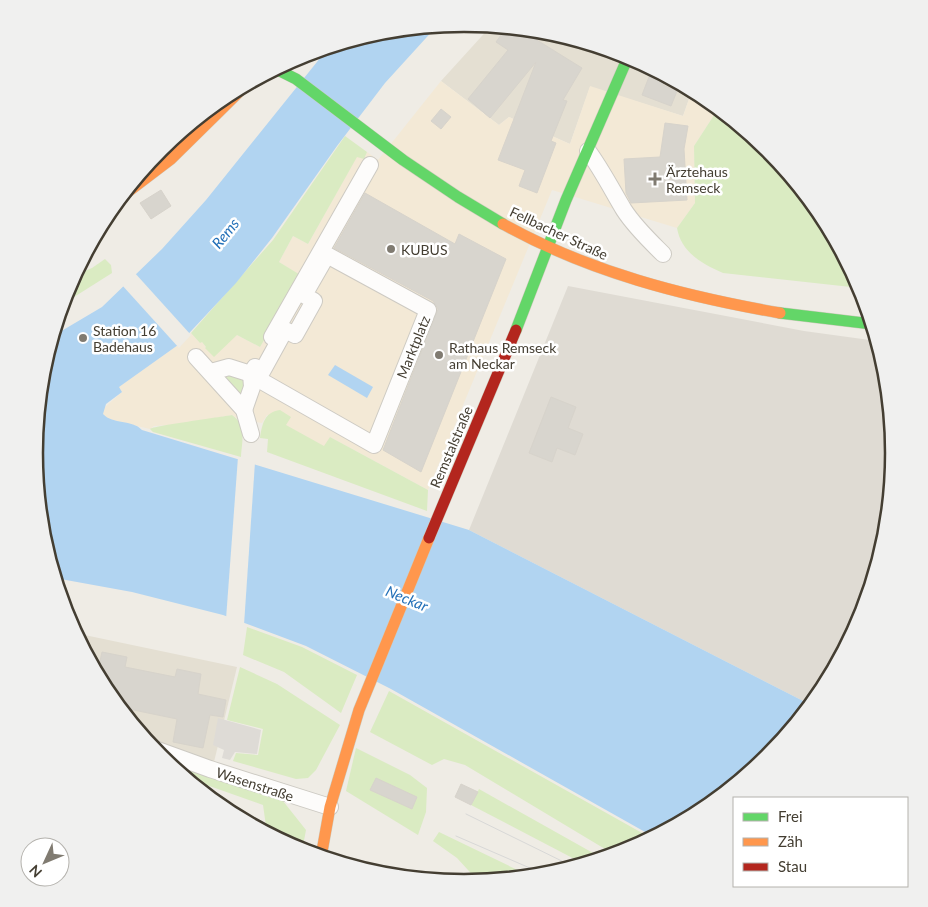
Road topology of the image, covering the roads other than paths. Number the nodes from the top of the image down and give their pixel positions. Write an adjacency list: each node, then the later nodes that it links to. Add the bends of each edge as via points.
1 (624, 65): 4 (main road, Remstalstraße)
2 (283, 74): 7 (main road, Fellbacher Straße, via 480,211)
3 (224, 108): 6 (main road, via 173,159)
4 (588, 150): 7 (main road, Remstalstraße); 8 (street, via 624,210)
5 (370, 165): 9 (street, Marktplatz)
6 (140, 185)
7 (547, 246): 10 (main road, Fellbacher Straße, via 604,270 736,307); 18 (main road, Remstalstraße, via 491,394 359,710)
8 (663, 254)
9 (316, 267): 13 (street, Marktplatz); 16 (street, Marktplatz, via 304,295 314,301 295,335 285,330 258,379); 16 (street, Marktplatz, via 327,255 428,310 374,445)
10 (865, 323)
11 (196, 356): 12 (street)
12 (211, 372): 13 (street, via 229,367); 14 (street)
13 (251, 381): 14 (street, Marktplatz); 16 (street, via 364,450)
14 (244, 410): 15 (street)
15 (251, 434)
16 (368, 442)
17 (170, 754): 18 (street, Wasenstraße)
18 (330, 807): 19 (main road, Remstalstraße)
19 (322, 849)

